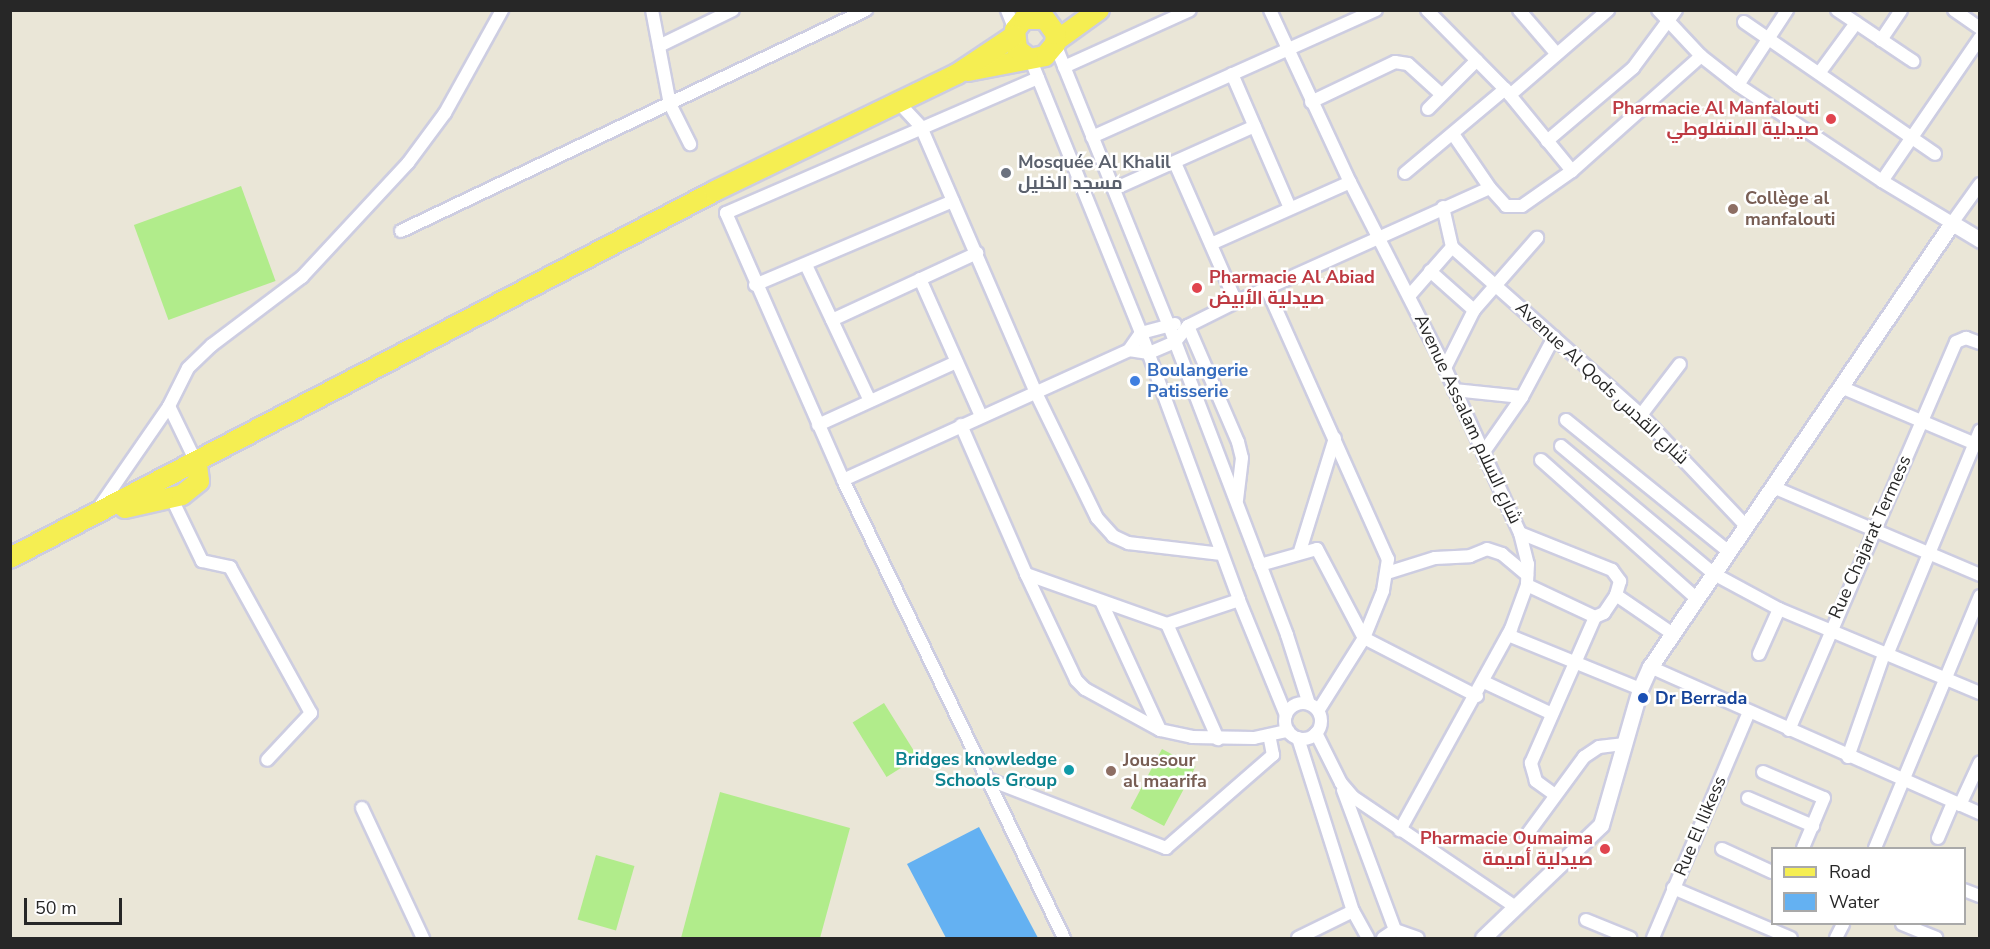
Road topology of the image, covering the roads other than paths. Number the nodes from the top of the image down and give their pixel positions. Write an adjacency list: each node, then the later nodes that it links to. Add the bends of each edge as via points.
1 (502, 10): 104 (street, via 445,113 408,163 297,282 200,355 179,381)
2 (652, 10): 30 (street)
3 (733, 10): 30 (street)
4 (866, 10): 47 (street)
5 (1007, 10): 25 (street)
6 (1088, 10): 20 (main road)
7 (1099, 10): 29 (main road)
8 (1190, 10): 37 (street)
9 (1270, 10): 31 (street, Avenue Assalam شارع السلام)
10 (1376, 10): 31 (street)
11 (1427, 10): 35 (street)
12 (1518, 10): 32 (street)
13 (1608, 10): 32 (street)
14 (1658, 10): 21 (street)
15 (1676, 10): 21 (street)
16 (1787, 10): 26 (street)
17 (1837, 10): 23 (street)
18 (1901, 10): 28 (street)
19 (1954, 10): 24 (street)
20 (1046, 17): 25 (main road, via 1024,19); 29 (main road)
21 (1667, 22): 33 (street); 54 (street, via 1633,68)
22 (1744, 22): 26 (street)
23 (1856, 23): 28 (street); 38 (street)
24 (1980, 28)
25 (1014, 33): 34 (main road, via 1017,49); 39 (main road)
26 (1768, 38): 38 (street); 42 (street)
27 (1980, 38): 53 (street)
28 (1881, 40): 36 (street)
29 (1055, 43): 34 (main road, via 1045,56); 37 (street)
30 (659, 46): 47 (street)
31 (1287, 51): 40 (street); 46 (street, Avenue Assalam شارع السلام)
32 (1556, 53): 43 (street)
33 (1701, 56): 42 (street); 58 (street)
34 (1029, 58): 39 (main road); 41 (street)
35 (1477, 60): 43 (street); 44 (street)
36 (1912, 61)
37 (1064, 67): 52 (street)
38 (1820, 72): 53 (street)
39 (957, 74): 45 (main road)
40 (1232, 74): 49 (street); 52 (street)
41 (1038, 78): 50 (street); 90 (street)
42 (1738, 85): 60 (street)
43 (1507, 92): 51 (street); 54 (street)
44 (1441, 94): 46 (street, via 1408,64 1395,62); 48 (street)
45 (898, 102): 50 (street); 65 (main road)
46 (1311, 102): 61 (street, Avenue Assalam شارع السلام)
47 (670, 104): 55 (street); 71 (street)
48 (1428, 109)
49 (1255, 126): 57 (street); 68 (street)
50 (921, 127): 66 (street); 69 (street)
51 (1453, 134): 59 (street); 63 (street)
52 (1092, 137): 64 (street)
53 (1911, 139): 56 (street); 60 (street)
54 (1547, 141): 58 (street)
55 (690, 144)
56 (1935, 154)
57 (1174, 163): 64 (street); 75 (street)
58 (1572, 171): 63 (street, via 1516,208 1502,203)
59 (1405, 173)
60 (1882, 181): 70 (street)
61 (1350, 182): 68 (street); 72 (street, Avenue Assalam شارع السلام)
62 (1980, 184): 70 (street)
63 (1490, 188): 67 (street)
64 (1114, 189): 88 (street)
65 (715, 191): 69 (street); 117 (main road)
66 (953, 201): 77 (street); 78 (street)
67 (1443, 207): 72 (street); 76 (street)
68 (1290, 208): 75 (street)
69 (726, 213): 82 (street)
70 (1952, 223): 74 (street); 99 (street)
71 (401, 231)
72 (1378, 238): 83 (street); 84 (street, Avenue Assalam شارع السلام)
73 (1537, 238): 81 (street)
74 (1980, 240)
75 (1211, 244): 85 (street)
76 (1452, 247): 79 (street); 81 (street, Avenue Al Qods شارع القدس)
77 (977, 253): 80 (street); 101 (street)
78 (806, 265): 82 (street); 87 (street)
79 (1430, 271): 84 (street); 86 (street)
80 (920, 279): 87 (street); 96 (street)
81 (1496, 283): 86 (street); 91 (street, Avenue Al Qods شارع القدس)
82 (755, 285): 109 (street)
83 (1267, 289): 85 (street); 112 (street)
84 (1410, 296): 98 (street, Avenue Assalam شارع السلام)
85 (1236, 302): 89 (street)
86 (1474, 310): 98 (street)
87 (832, 320): 103 (street)
88 (1168, 323): 89 (street); 90 (street); 92 (street)
89 (1188, 326): 92 (street); 121 (street, via 1238,442 1242,458)
90 (1142, 333): 94 (street); 95 (street)
91 (1554, 338): 102 (street); 105 (street, Avenue Al Qods شارع القدس)
92 (1175, 342): 95 (street); 121 (street)
93 (1980, 343): 108 (street, Rue Chajarat Termess, via 1962,338 1954,345)
94 (1129, 350): 95 (street); 101 (street)
95 (1149, 353): 129 (street)
96 (956, 362): 103 (street); 106 (street)
97 (1680, 364): 105 (street)
98 (1445, 368): 100 (street, Avenue Assalam شارع السلام)
99 (1841, 387): 108 (street); 119 (street)
100 (1454, 390): 102 (street); 115 (street, Avenue Assalam شارع السلام)
101 (1035, 391): 106 (street); 129 (street, via 1086,504 1113,536 1128,543)
102 (1522, 397): 115 (street)
103 (870, 400): 109 (street)
104 (169, 406): 117 (street); 122 (street)
105 (1641, 415): 123 (street, Avenue Al Qods شارع القدس)
106 (981, 416): 110 (street)
107 (1566, 420): 127 (street)
108 (1921, 421): 113 (street); 124 (street, Rue Chajarat Termess)
109 (818, 425): 118 (street)
110 (961, 425): 118 (street); 133 (street)
111 (1980, 431): 113 (street)
112 (1335, 438): 126 (street); 132 (street, via 1386,550)
113 (1977, 445): 128 (street)
114 (1561, 446): 134 (street)
115 (1483, 453): 125 (street, Avenue Assalam شارع السلام)
116 (1540, 460): 139 (street)
117 (197, 464): 120 (main road, via 199,481); 122 (main road)
118 (843, 480): 174 (street)
119 (1773, 487): 123 (street); 124 (street)
120 (172, 499): 122 (main road); 170 (street, via 202,561 230,567 311,713)
121 (1237, 505): 131 (street)
122 (93, 516): 130 (main road)
123 (1746, 526): 127 (street)
124 (1875, 530): 128 (street); 145 (street, Rue Chajarat Termess)
125 (1520, 533): 136 (street, Avenue Assalam شارع السلام); 137 (street, via 1612,570 1620,581)
126 (1300, 551): 131 (street); 148 (street, via 1314,548 1320,553)
127 (1729, 552): 134 (street)
128 (1928, 553): 135 (street); 150 (street)
129 (1221, 554): 140 (street)
130 (10, 558)
131 (1260, 565): 158 (street)
132 (1387, 573): 136 (street, via 1435,558 1470,556 1487,549 1502,554); 148 (street)
133 (1026, 574): 141 (street); 162 (street, via 1076,680 1096,697)
134 (1714, 574): 139 (street); 142 (street)
135 (1980, 575)
136 (1527, 580): 143 (street); 147 (street)
137 (1616, 595): 143 (street, via 1604,613); 146 (street)
138 (1980, 597): 153 (street)
139 (1697, 599): 146 (street)
140 (1239, 600): 144 (street); 161 (street)
141 (1101, 601): 144 (street); 162 (street)
142 (1779, 609): 145 (street); 149 (street)
143 (1595, 617): 151 (street)
144 (1167, 624): 167 (street)
145 (1830, 630): 150 (street); 163 (street, Rue Chajarat Termess)
146 (1673, 634): 152 (street)
147 (1508, 635): 151 (street); 154 (street)
148 (1364, 638): 157 (street); 158 (street)
149 (1759, 654)
150 (1886, 655): 153 (street); 169 (street)
151 (1574, 662): 155 (street); 159 (street)
152 (1650, 667): 155 (street); 160 (street)
153 (1946, 679): 156 (street); 175 (street)
154 (1484, 682): 157 (street); 159 (street)
155 (1640, 688): 168 (street)
156 (1980, 693)
157 (1477, 696): 183 (street)
158 (1313, 708): 161 (street, via 1294,705); 164 (street, via 1321,720)
159 (1552, 714): 177 (street, via 1531,763 1531,773)
160 (1748, 714): 163 (street); 190 (street, Rue El Ilikess)
161 (1286, 715): 166 (street)
162 (1160, 730): 167 (street)
163 (1789, 730): 169 (street)
164 (1316, 733): 166 (street); 172 (street)
165 (1269, 735): 166 (street); 167 (street); 174 (street, via 1273,755 1166,848)
166 (1297, 736): 172 (street); 194 (street)
167 (1218, 740)
168 (1624, 744): 177 (street, via 1592,751); 193 (street, via 1601,825)
169 (1848, 757): 175 (street)
170 (267, 760)
171 (1980, 762): 179 (street)
172 (1333, 770): 176 (street)
173 (1763, 772): 182 (street, via 1824,798)
174 (990, 780): 201 (street)
175 (1904, 780): 179 (street); 187 (street)
176 (1341, 783): 183 (street); 198 (street)
177 (1555, 795): 184 (street)
178 (1748, 798): 182 (street)
179 (1956, 804): 181 (street); 185 (street)
180 (362, 808): 200 (street)
181 (1980, 813)
182 (1813, 826): 186 (street)
183 (1400, 830): 193 (street)
184 (1526, 836)
185 (1938, 838)
186 (1804, 847)
187 (1876, 847)
188 (1722, 849): 189 (street)
189 (1771, 871)
190 (1673, 888): 199 (street); 208 (street, Rue El Ilikess)
191 (1966, 890): 192 (street)
192 (1980, 896)
193 (1514, 906): 206 (street)
194 (1353, 911): 202 (street); 203 (street)
195 (1586, 920): 207 (street)
196 (1843, 925): 210 (street)
197 (1908, 925): 211 (street)
198 (1395, 930): 204 (street); 205 (street)
199 (1769, 930): 209 (street)
200 (423, 939)
201 (1065, 939)
202 (1298, 939)
203 (1368, 939)
204 (1383, 939)
205 (1418, 939)
206 (1483, 939)
207 (1630, 939)
208 (1653, 939)
209 (1791, 939)
210 (1836, 939)
211 (1936, 939)

